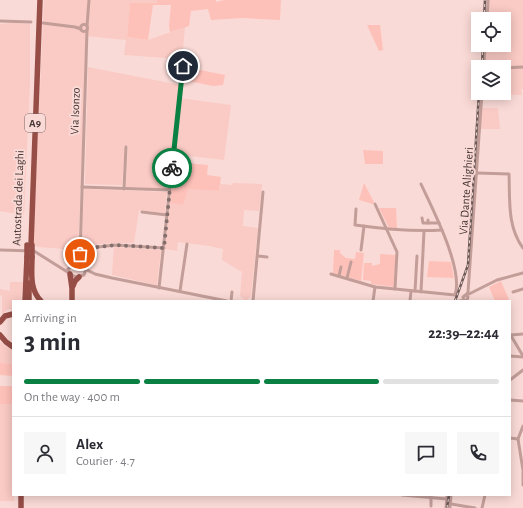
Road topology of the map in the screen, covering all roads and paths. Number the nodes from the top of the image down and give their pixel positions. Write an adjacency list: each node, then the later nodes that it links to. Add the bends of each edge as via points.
1 (36, 0): 32 (highway, Autostrada dei Laghi / A9)
2 (40, 0): 32 (highway, Autostrada dei Laghi / A9)
3 (89, 0): 9 (street, via 88,20)
4 (488, 0): 5 (street)
5 (487, 12)
6 (0, 21): 7 (street)
7 (31, 22)
8 (43, 23): 9 (street)
9 (84, 28): 17 (street, Via Isonzo, via 88,35)
10 (183, 66): 19 (street)
11 (523, 67): 12 (street)
12 (511, 68)
13 (482, 100): 15 (street, Via Dante Alighieri)
14 (126, 147): 18 (street)
15 (477, 173): 34 (street, via 509,174 513,230); 65 (street, Via Dante Alighieri)
16 (421, 184): 26 (street)
17 (82, 187): 18 (street); 35 (street, Via Isonzo)
18 (124, 189): 19 (street)
19 (170, 190): 24 (street)
20 (263, 192): 38 (street)
21 (375, 204): 28 (street)
22 (356, 209): 27 (street, via 355,225)
23 (142, 212): 24 (street)
24 (168, 216): 33 (street)
25 (422, 218): 26 (street, via 423,223)
26 (439, 223): 29 (street)
27 (364, 226): 28 (street); 37 (street)
28 (386, 229): 30 (street); 57 (street, via 397,252)
29 (442, 230): 30 (street); 63 (street, via 447,239 457,288 454,295)
30 (424, 231): 63 (street)
31 (187, 244): 59 (street)
32 (30, 245): 40 (highway, Autostrada dei Laghi / A9, bridge)
33 (164, 248): 35 (street, via 115,245); 56 (street)
34 (523, 248)
35 (81, 249): 41 (street, Via Isonzo)
36 (0, 250): 44 (street, via 34,251)
37 (361, 250)
38 (258, 256): 42 (street); 72 (street)
39 (417, 256): 61 (street)
40 (30, 257): 67 (highway, Autostrada dei Laghi / A9, via 26,270); 68 (highway, Autostrada dei Laghi / A9); 69 (highway, via 32,285)
41 (80, 257): 45 (street, Via Isonzo); 47 (street, Via Isonzo)
42 (267, 257)
43 (351, 262): 54 (street)
44 (58, 266): 45 (street); 48 (street)
45 (72, 266): 47 (street); 48 (street, via 68,268)
46 (341, 267): 53 (street)
47 (84, 268): 50 (street); 52 (street, Via Isonzo)
48 (69, 273): 52 (street); 66 (highway)
49 (523, 273): 65 (street, via 497,280)
50 (96, 274): 52 (street); 56 (street)
51 (331, 274): 53 (street)
52 (81, 276): 66 (highway, via 74,280)
53 (339, 276): 54 (street)
54 (347, 278): 55 (street)
55 (375, 287): 57 (street); 73 (street)
56 (159, 288): 59 (street)
57 (395, 289): 60 (street)
58 (523, 289): 64 (street)
59 (178, 291): 70 (street)
60 (411, 291): 61 (street); 74 (street)
61 (415, 291): 63 (street)
62 (232, 292): 71 (street)
63 (421, 292)
64 (513, 292)
65 (468, 295)
66 (71, 297)
67 (24, 300)
68 (29, 300)
69 (39, 300)
70 (222, 300)
71 (231, 300)
72 (252, 300)
73 (373, 300)
74 (410, 300)
75 (12, 314): 76 (highway, via 5,316)
76 (0, 322)
77 (511, 334): 78 (street)
78 (523, 334)
79 (1, 336): 81 (highway); 82 (highway)
80 (511, 336): 84 (street)
81 (12, 340)
82 (12, 346)
83 (511, 356): 84 (street)
84 (523, 357)
85 (522, 373): 86 (street)
86 (511, 379)
87 (511, 400): 88 (street)
88 (523, 401)
89 (523, 426): 91 (street)
90 (511, 438): 91 (street)
91 (518, 439): 92 (street)
92 (523, 471): 93 (street)
93 (523, 485)
94 (18, 496): 103 (highway)
95 (21, 496): 104 (highway)
96 (416, 496): 100 (street)
97 (452, 496): 102 (street)
98 (485, 496): 107 (street)
99 (447, 497): 100 (street); 105 (street)
100 (431, 498): 101 (street)
101 (431, 506)
102 (450, 506): 106 (street)
103 (17, 508)
104 (21, 508)
105 (446, 508)
106 (475, 508)
107 (482, 508)

